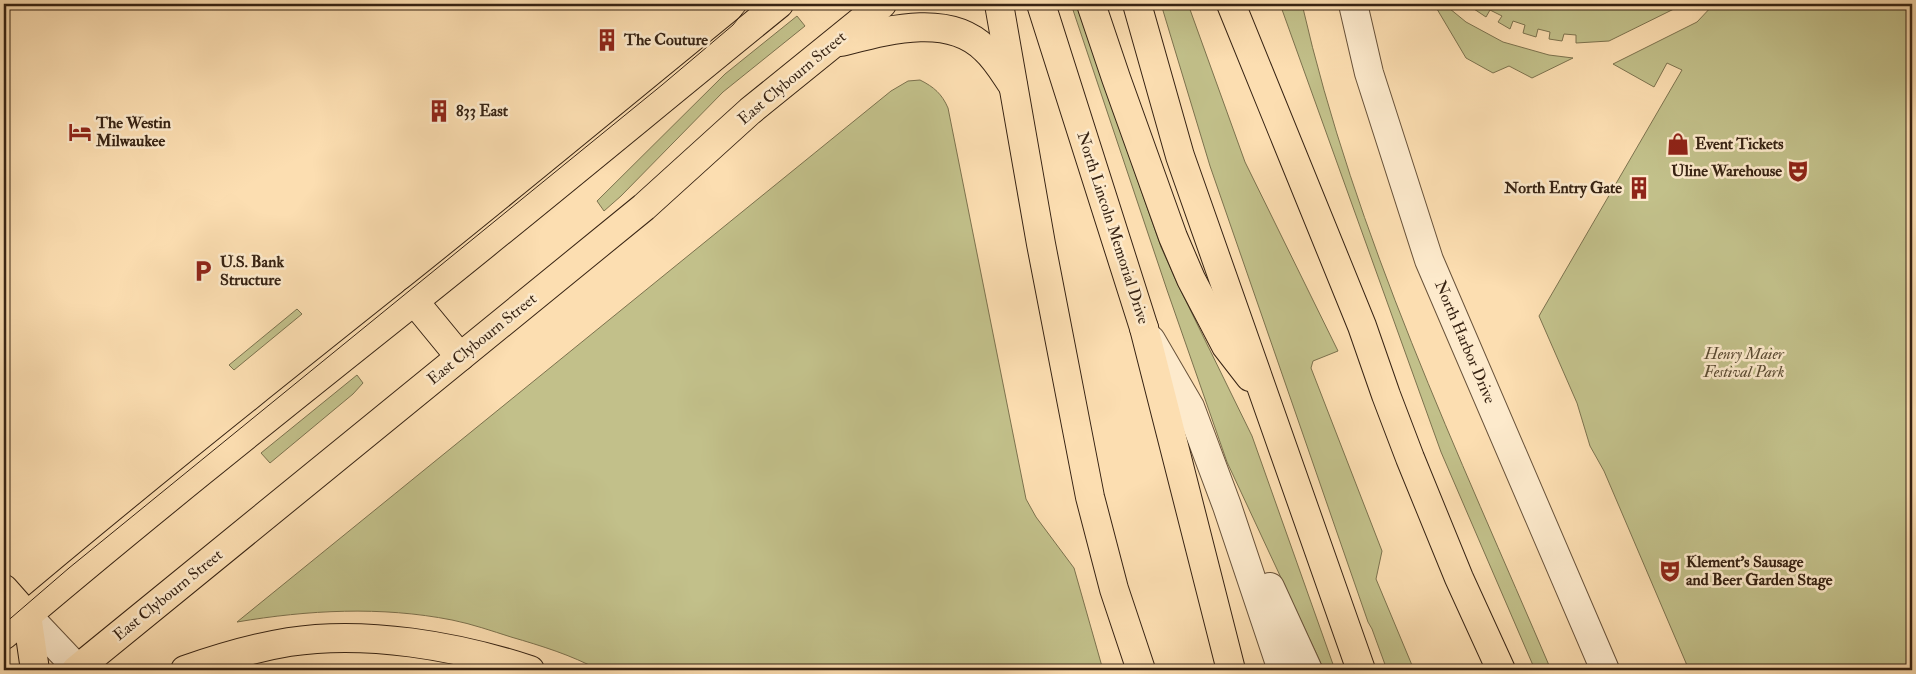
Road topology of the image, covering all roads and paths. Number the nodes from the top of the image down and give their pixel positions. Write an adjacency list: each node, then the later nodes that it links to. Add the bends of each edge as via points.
1 (779, 4): 11 (main road)
2 (882, 4): 9 (main road, East Clybourn Street)
3 (999, 4): 10 (main road)
4 (1041, 4): 12 (main road, North Lincoln Memorial Drive)
5 (1091, 4): 14 (main road, via 1173,237 1191,279 1226,346)
6 (1137, 4): 14 (main road, via 1180,156)
7 (1231, 4): 28 (main road, via 1362,326 1410,458)
8 (1353, 4): 29 (street, North Harbor Drive, via 1369,72 1429,260)
9 (832, 44): 10 (main road, via 895,28 956,31 970,36 984,47); 13 (main road, East Clybourn Street, via 750,111 644,207)
10 (1013, 86): 23 (main road, via 1090,497)
11 (414, 301): 13 (main road); 17 (main road, via 240,439)
12 (1144, 328): 15 (street, North Lincoln Memorial Drive, via 1190,407); 24 (main road)
13 (460, 357): 20 (main road, East Clybourn Street)
14 (1262, 392): 27 (main road)
15 (1227, 506): 25 (street, North Lincoln Memorial Drive); 26 (street, via 1275,597)
16 (4, 589): 17 (main road)
17 (27, 616): 18 (main road); 19 (main road); 20 (street)
18 (4, 635)
19 (35, 670)
20 (78, 670)
21 (185, 670): 22 (main road, via 290,642 356,638 441,646)
22 (530, 670)
23 (1140, 670)
24 (1231, 670)
25 (1282, 670)
26 (1308, 670)
27 (1361, 670)
28 (1501, 670)
29 (1605, 670)

